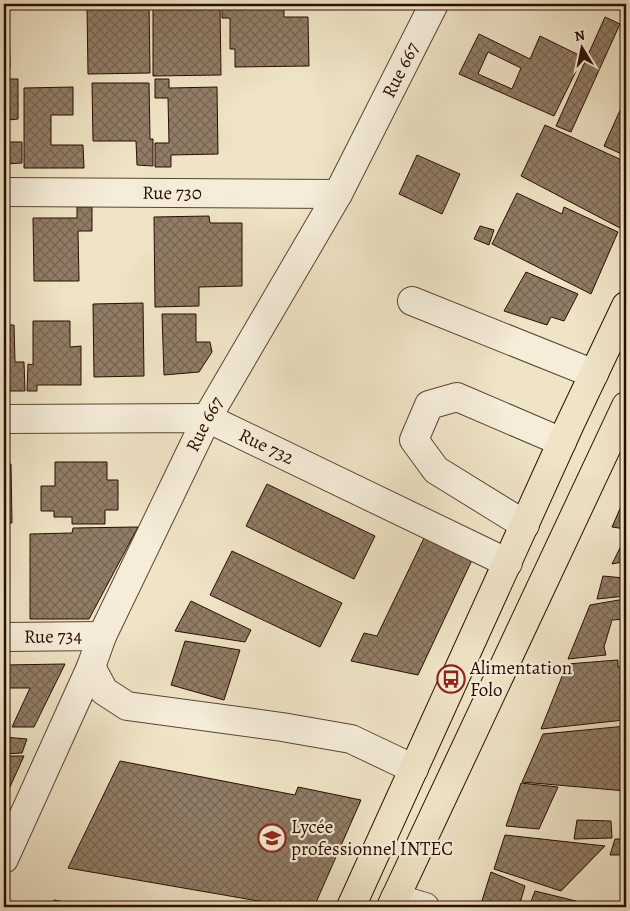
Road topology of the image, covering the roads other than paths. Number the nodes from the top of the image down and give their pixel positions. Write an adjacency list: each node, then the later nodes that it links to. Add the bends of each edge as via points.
1 (434, 4): 3 (street, Rue 667)
2 (4, 192): 3 (street, Rue 730)
3 (338, 194): 8 (street, Rue 667)
4 (412, 301): 6 (street)
5 (626, 306): 6 (main road)
6 (594, 374): 10 (main road)
7 (625, 410): 18 (main road)
8 (207, 418): 9 (street, Rue 732); 12 (street, Rue 732); 13 (street, Rue 667)
9 (4, 419)
10 (562, 442): 11 (main road); 11 (street, via 457,397 429,405 414,440 436,470)
11 (525, 525): 12 (main road)
12 (508, 563): 16 (main road)
13 (102, 636): 14 (street, Rue 734); 15 (street, Rue 667)
14 (4, 637)
15 (91, 667): 16 (street, via 104,691 127,706 351,739); 17 (street, Rue 667)
16 (414, 769): 19 (main road)
17 (4, 859)
18 (393, 903): 20 (street)
19 (351, 907)
20 (425, 907)

